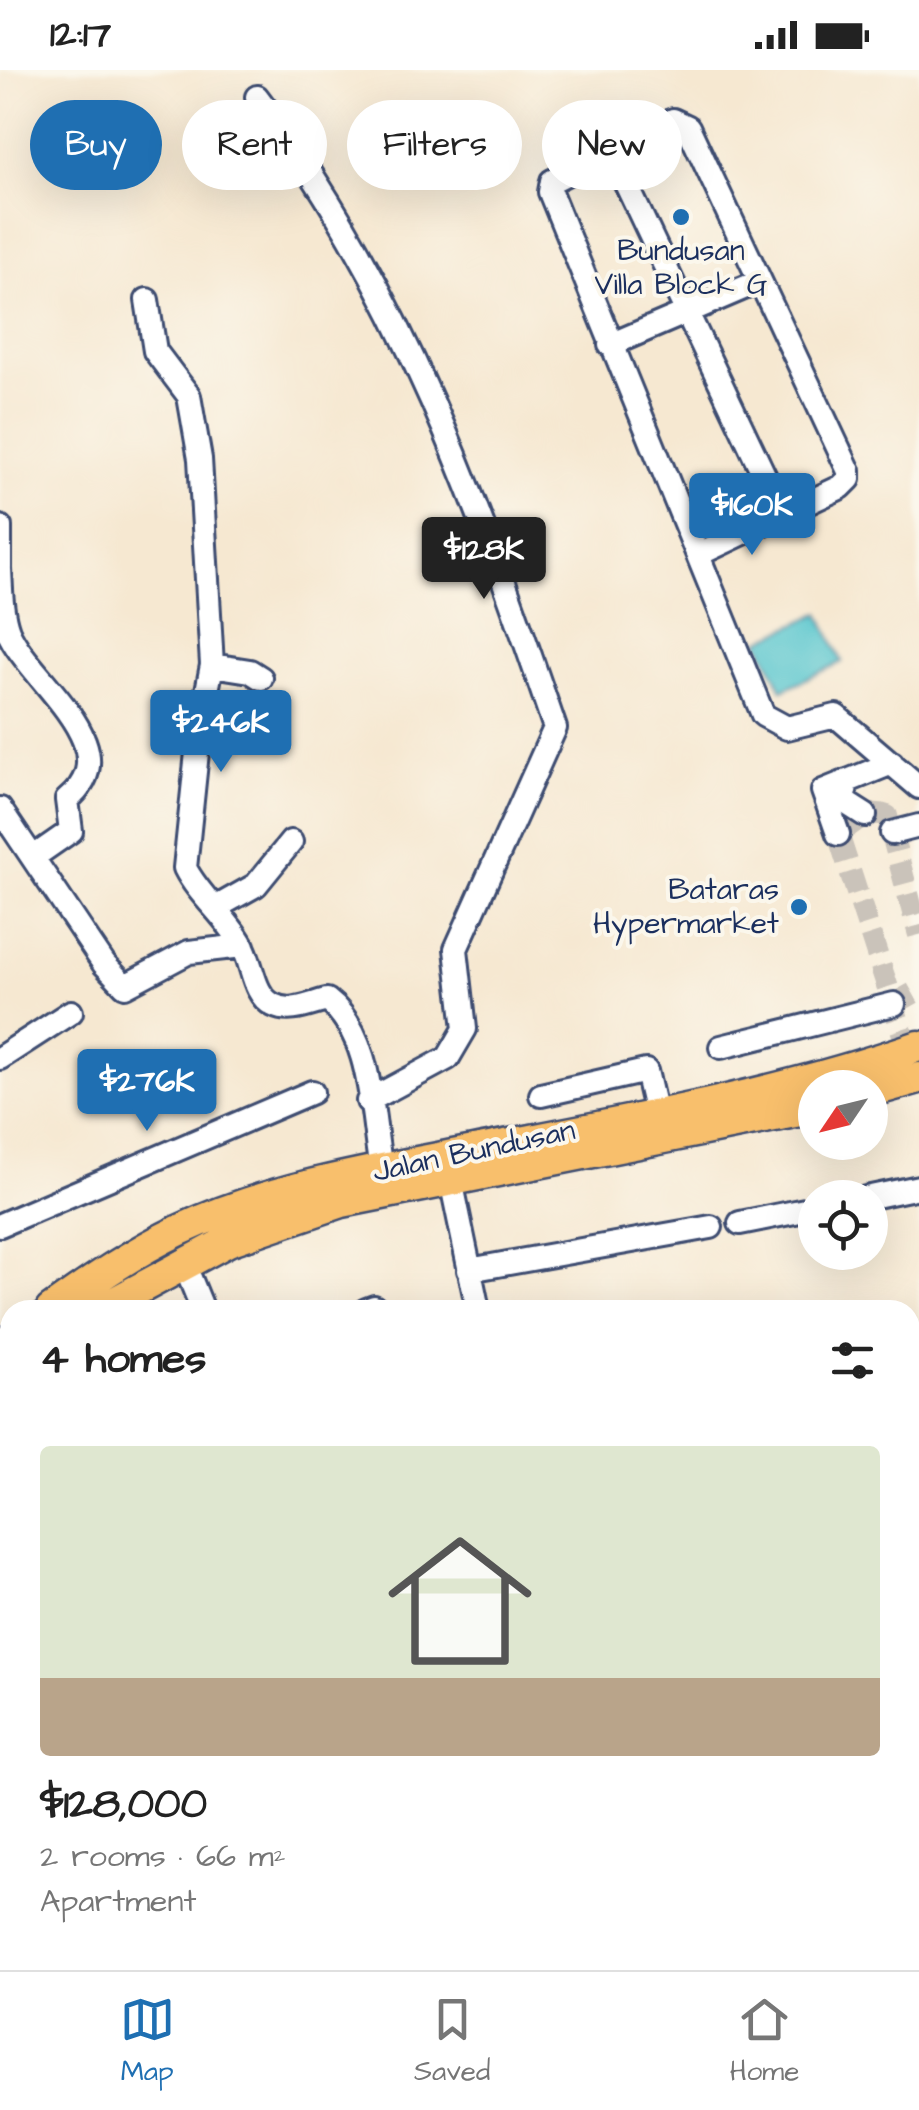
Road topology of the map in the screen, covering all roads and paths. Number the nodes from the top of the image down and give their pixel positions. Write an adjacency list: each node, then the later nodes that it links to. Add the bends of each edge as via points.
1 (257, 97): 36 (street, via 310,166 427,388 501,570 555,728 456,949 465,1030 457,1048)
2 (682, 124): 5 (street)
3 (550, 190): 8 (street)
4 (629, 190): 7 (street)
5 (760, 280): 7 (street); 9 (street, via 849,471 841,486)
6 (147, 300): 13 (street, via 156,351 190,396)
7 (686, 312): 8 (street); 9 (street)
8 (610, 345): 11 (street)
9 (783, 515): 11 (street)
10 (0, 527): 12 (street)
11 (699, 554): 15 (street, via 764,715 787,728 836,716)
12 (0, 568): 24 (street, via 8,630 29,667 57,692 91,760 90,774 68,800 71,831)
13 (212, 665): 14 (street); 25 (street, via 185,868)
14 (261, 678)
15 (892, 762): 16 (street); 17 (street)
16 (847, 781): 19 (street, via 843,800); 22 (street, via 824,790)
17 (919, 786)
18 (0, 809): 24 (street)
19 (865, 815)
20 (919, 826): 21 (street)
21 (892, 832)
22 (838, 834)
23 (291, 842): 25 (street, via 256,885)
24 (35, 856): 26 (street, via 125,986 189,952)
25 (216, 907): 26 (street)
26 (243, 946): 36 (street, via 259,991 272,1005 290,1010 327,1000 344,1013 357,1038)
27 (894, 1004): 29 (street)
28 (71, 1012): 31 (street)
29 (721, 1046)
30 (919, 1046): 38 (main road, Jalan Bundusan, via 784,1087)
31 (0, 1058)
32 (919, 1078): 33 (main road)
33 (888, 1087)
34 (312, 1092): 45 (street)
35 (541, 1095): 38 (street, via 646,1070)
36 (368, 1101): 39 (street)
37 (798, 1111): 40 (main road, Jalan Bundusan)
38 (656, 1114): 39 (main road, Jalan Bundusan)
39 (381, 1169): 49 (main road, Jalan Bundusan, via 183,1228)
40 (451, 1180): 47 (main road, Jalan Bundusan, via 269,1224); 48 (street)
41 (919, 1187): 42 (street)
42 (888, 1193)
43 (798, 1211): 44 (street)
44 (740, 1223)
45 (0, 1224)
46 (711, 1227): 48 (street)
47 (183, 1262): 50 (main road, Jalan Bundusan); 51 (street)
48 (469, 1270): 52 (street)
49 (65, 1300)
50 (117, 1300)
51 (199, 1300)
52 (476, 1300)

